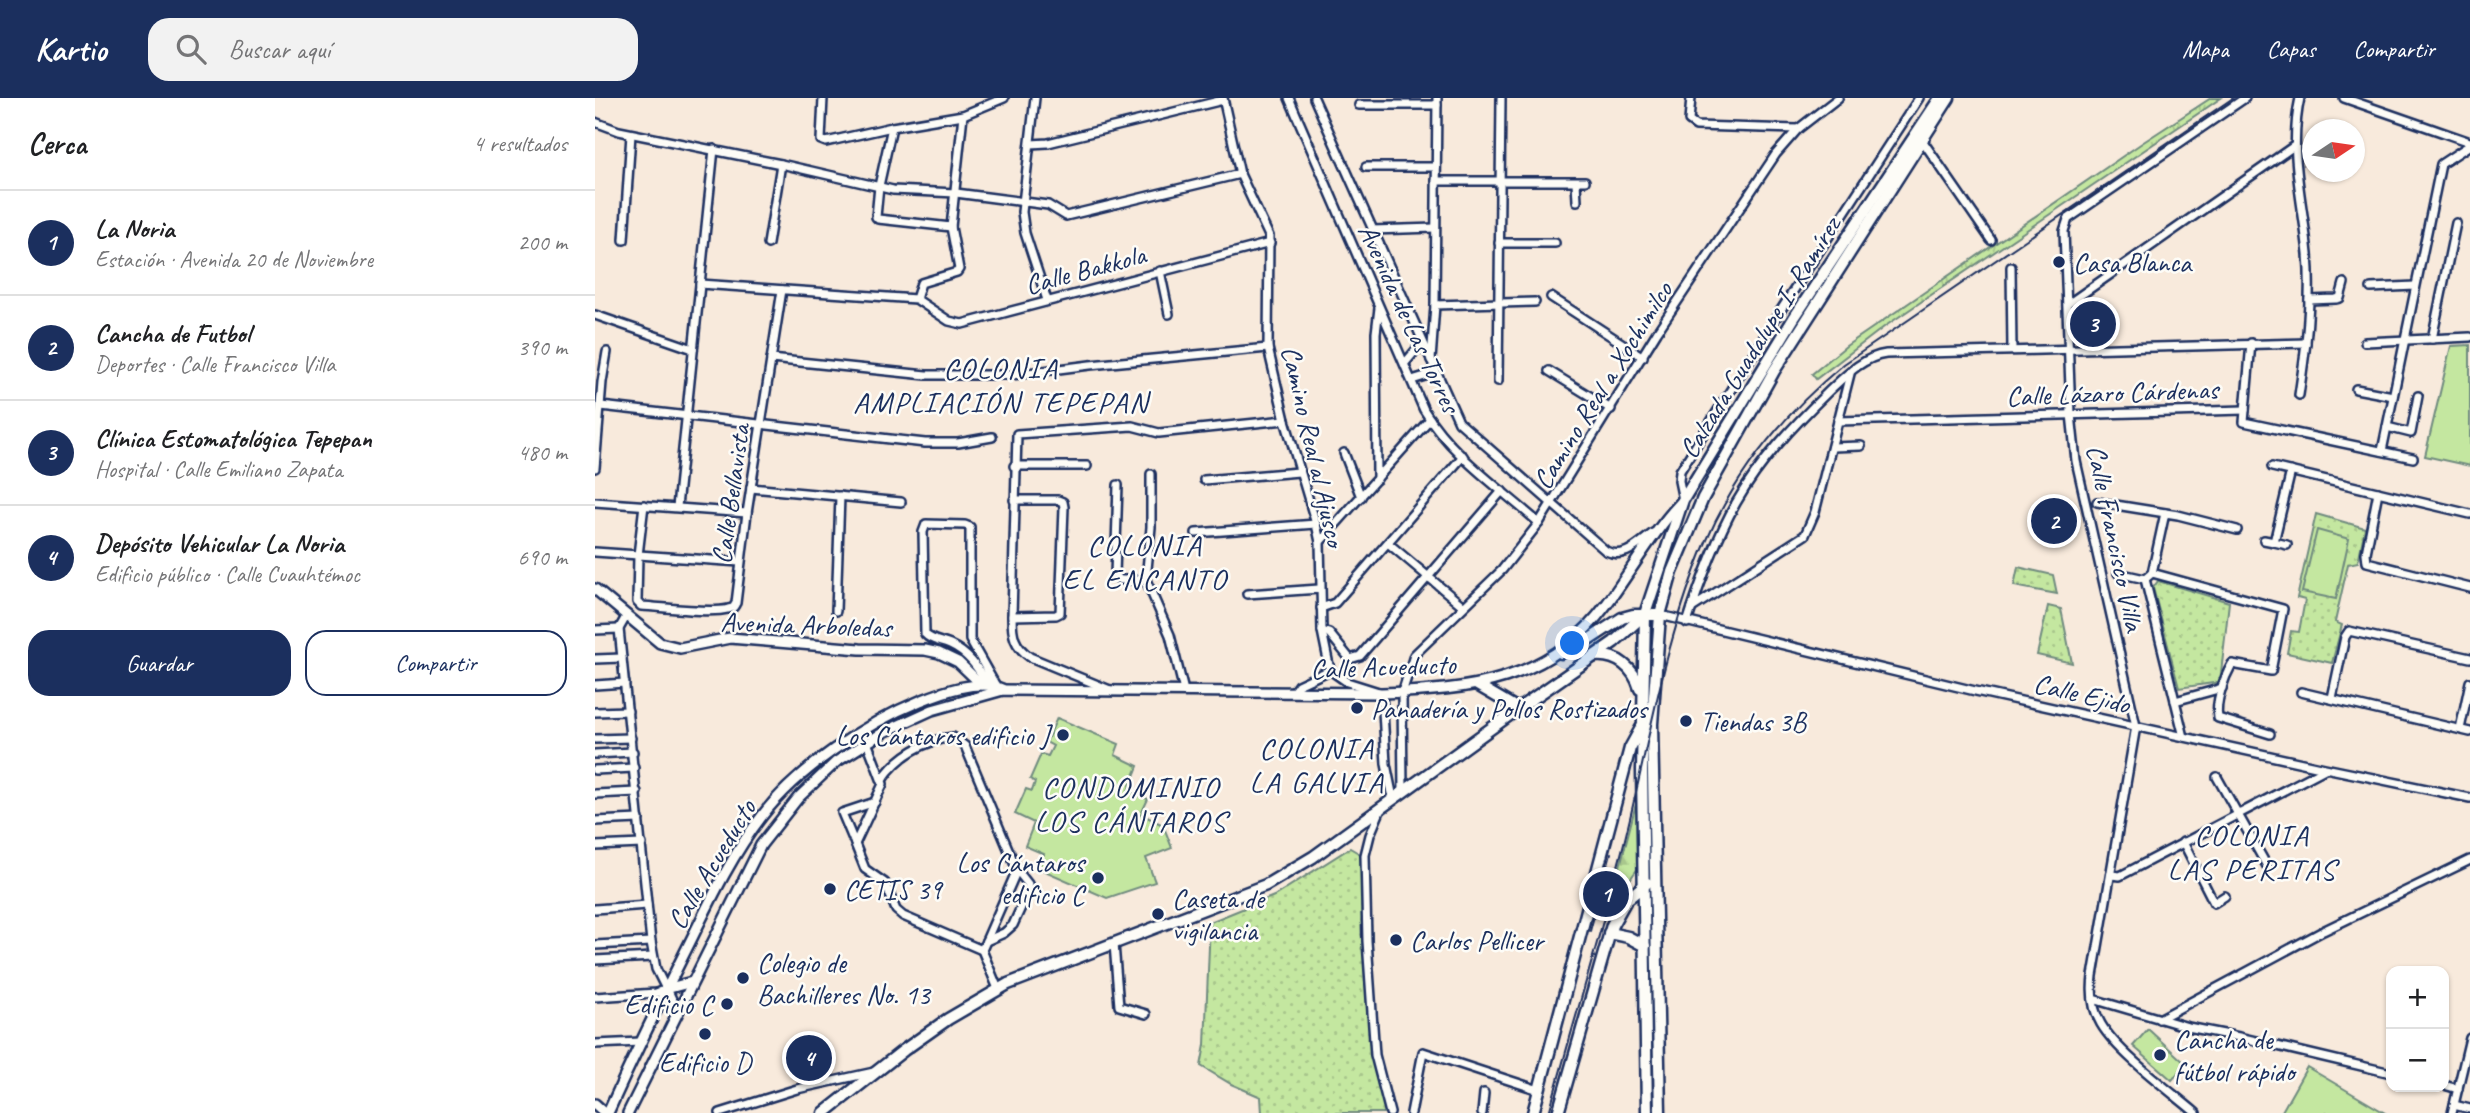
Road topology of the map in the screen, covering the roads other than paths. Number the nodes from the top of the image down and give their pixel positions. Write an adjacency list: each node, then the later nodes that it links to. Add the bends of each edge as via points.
1 (823, 98): 20 (street, via 821,140)
2 (1004, 98): 18 (street)
3 (1035, 98): 25 (street)
4 (1289, 98): 63 (street, Avenida de Las Torres)
5 (1314, 98): 41 (street, Avenida de Las Torres)
6 (1501, 98): 33 (street)
7 (1691, 98): 21 (street, via 1689,121 1696,126)
8 (1838, 98): 21 (street, Camino Real a Xochimilco)
9 (1919, 98): 124 (street, via 1680,471)
10 (1940, 98): 124 (main road, Calzada Guadalupe I. Ramírez, via 1794,318)
11 (1949, 98): 23 (main road, Calzada Guadalupe I. Ramírez)
12 (2245, 98): 61 (street, Calle Francisco Villa, via 2068,219 2064,231)
13 (2300, 98): 26 (street)
14 (2344, 98): 24 (street)
15 (1223, 99): 25 (street); 31 (street, Camino Real al Ajusco)
16 (1437, 102): 17 (street); 30 (street)
17 (1359, 105)
18 (963, 115): 20 (street); 35 (street)
19 (595, 122): 22 (street)
20 (892, 127): 34 (street)
21 (1798, 129): 78 (street, Camino Real a Xochimilco, via 1776,154)
22 (631, 134): 27 (street); 42 (street)
23 (1922, 140): 43 (street); 161 (main road, Calzada Guadalupe I. Ramírez, via 1774,371 1703,498 1672,572)
24 (2470, 143): 52 (street, via 2441,164)
25 (1031, 144): 36 (street)
26 (2294, 146): 58 (street); 61 (street)
27 (714, 149): 28 (street); 51 (street)
28 (781, 164): 34 (street); 47 (street)
29 (1366, 167): 30 (street)
30 (1436, 167): 32 (street)
31 (1240, 174): 36 (street, via 1076,215); 44 (street, Camino Real al Ajusco, via 1268,229)
32 (1436, 181): 33 (street); 40 (street)
33 (1499, 181): 37 (street, via 1581,181); 45 (street)
34 (879, 186): 35 (street); 39 (street, via 878,219)
35 (956, 193): 36 (street); 39 (street)
36 (1022, 201): 57 (street, via 1025,233)
37 (1577, 201)
38 (2456, 223): 67 (street)
39 (951, 227): 56 (street, via 959,269 921,283)
40 (1435, 228): 41 (street); 62 (street)
41 (1372, 230): 74 (street, Avenida de Las Torres)
42 (624, 240)
43 (1991, 240)
44 (1270, 243): 49 (street, Calle Bakkola); 72 (street, Camino Real al Ajusco)
45 (1499, 243): 46 (street); 60 (street)
46 (1555, 243)
47 (768, 244)
48 (2011, 267): 76 (street)
49 (1160, 271): 57 (street, Calle Bakkola); 64 (street)
50 (2344, 283): 58 (street, via 2340,298)
51 (700, 284): 54 (street); 73 (street)
52 (2415, 286): 53 (street); 68 (street)
53 (2371, 288)
54 (782, 290): 56 (street); 79 (street, Calle Bellavista)
55 (1551, 297): 78 (street)
56 (916, 299): 57 (street, Calle Bakkola, via 955,324)
57 (1047, 300)
58 (2309, 300): 71 (street)
59 (1535, 302): 60 (street)
60 (1499, 303): 62 (street); 86 (street)
61 (2068, 304): 75 (street, Calle Francisco Villa)
62 (1435, 305): 81 (street)
63 (1379, 306): 80 (street, Avenida de Las Torres); 115 (street)
64 (1169, 314)
65 (595, 315): 73 (street)
66 (2470, 337): 67 (street)
67 (2432, 339): 68 (street)
68 (2405, 340): 69 (street); 89 (street)
69 (2365, 342)
70 (2251, 343): 71 (street); 75 (street); 93 (street)
71 (2306, 343): 88 (street)
72 (1268, 348): 79 (street, via 1012,375 926,375); 97 (street, Camino Real al Ajusco)
73 (693, 349): 95 (street)
74 (1425, 349): 80 (street, via 1416,350); 81 (street, Avenida de Las Torres)
75 (2069, 349): 76 (street); 94 (street, Calle Francisco Villa)
76 (2012, 350): 83 (street, via 1877,355)
77 (607, 352): 84 (street)
78 (1643, 357): 92 (street, Camino Real a Xochimilco)
79 (771, 359): 99 (street, Calle Bellavista)
80 (1405, 363): 85 (street, Avenida de Las Torres)
81 (1432, 365): 85 (street, via 1425,376); 129 (street, Avenida de Las Torres, via 1459,422)
82 (1549, 371): 92 (street)
83 (1850, 374): 98 (street); 157 (street, via 1771,452 1737,502)
84 (599, 380): 91 (street)
85 (1412, 380): 96 (street, Avenida de Las Torres)
86 (1499, 381)
87 (2356, 389): 89 (street)
88 (2299, 395)
89 (2393, 396): 100 (street)
90 (2418, 396): 100 (street, via 2410,433)
91 (601, 406): 95 (street); 111 (street)
92 (1611, 409): 129 (street, Camino Real a Xochimilco)
93 (2245, 410): 94 (street, Calle Lázaro Cárdenas); 104 (street, Calle Lázaro Cárdenas, via 2244,422)
94 (2071, 414): 98 (street, Calle Lázaro Cárdenas); 192 (street, Calle Francisco Villa, via 2076,461)
95 (687, 415): 99 (street); 130 (street)
96 (1430, 419): 106 (street, Avenida de Las Torres); 115 (street)
97 (1285, 420): 108 (street, via 1159,433 1132,426 1020,433 1015,437); 113 (street, Camino Real al Ajusco)
98 (1838, 421): 103 (street)
99 (761, 425): 101 (street, via 925,443); 118 (street, Calle Bellavista)
100 (2387, 427): 104 (street)
101 (992, 437)
102 (1861, 446): 103 (street)
103 (1832, 447): 157 (street, via 1805,535)
104 (2382, 451): 107 (street, Calle Lázaro Cárdenas)
105 (1344, 453): 122 (street)
106 (1462, 456): 119 (street, Avenida de Las Torres); 142 (street)
107 (2413, 458)
108 (1014, 466): 109 (street); 123 (street)
109 (1087, 466)
110 (2272, 467): 112 (street)
111 (595, 468)
112 (2291, 471): 120 (street); 141 (street)
113 (1299, 472): 116 (street); 135 (street, Camino Real al Ajusco)
114 (1151, 474): 150 (street)
115 (1377, 479): 122 (street)
116 (1204, 481)
117 (1118, 485): 150 (street, via 1116,578)
118 (751, 488): 121 (street); 131 (street, Calle Bellavista)
119 (1502, 491): 134 (street, Avenida de Las Torres); 149 (street)
120 (2378, 492): 133 (street); 151 (street, via 2367,562)
121 (841, 496): 126 (street); 158 (street)
122 (1361, 497): 140 (street)
123 (1014, 500): 162 (street); 162 (street, via 1058,500 1065,507 1060,613)
124 (1683, 500): 137 (street, Calle Acueducto); 159 (main road, Calzada Guadalupe I. Ramírez)
125 (595, 502): 128 (street)
126 (901, 502)
127 (2097, 502): 132 (street)
128 (644, 505): 130 (street); 145 (street)
129 (1552, 505): 134 (street, Camino Real a Xochimilco); 137 (street, Avenida de Las Torres, via 1613,554 1625,553)
130 (677, 507): 131 (street)
131 (747, 513): 146 (street, Calle Bellavista)
132 (2165, 513): 136 (street); 148 (street)
133 (2470, 514)
134 (1539, 523): 155 (street, Camino Real a Xochimilco, via 1502,570)
135 (1316, 524): 138 (street); 140 (street, Camino Real al Ajusco)
136 (2237, 530)
137 (1656, 531): 167 (street, Calle Acueducto, via 1604,608)
138 (1196, 533)
139 (2264, 540): 141 (street)
140 (1320, 542): 153 (street, Camino Real al Ajusco)
141 (2274, 542): 143 (street)
142 (1388, 543): 149 (street); 156 (street, via 1335,603)
143 (2287, 545)
144 (595, 552): 145 (street)
145 (638, 555): 146 (street); 146 (street, Calle Bellavista, via 637,602 641,606 733,607)
146 (740, 562)
147 (2117, 573): 148 (street)
148 (2149, 576): 178 (street, via 2283,609 2271,671 2232,664); 187 (street)
149 (1427, 578): 155 (street); 166 (street, via 1355,659)
150 (1146, 580): 180 (street, via 1170,635)
151 (2470, 587)
152 (595, 589): 160 (street, Avenida Arboledas)
153 (1319, 589): 154 (street); 156 (street, Camino Real al Ajusco)
154 (1247, 594)
155 (1463, 606): 182 (street, Camino Real a Xochimilco, via 1414,656)
156 (1321, 608): 166 (street, Camino Real al Ajusco)
157 (1692, 608): 163 (street)
158 (836, 611)
159 (1645, 614): 161 (main road); 167 (main road, via 1622,618); 168 (main road); 185 (main road)
160 (627, 615): 164 (street); 177 (street, Avenida Arboledas, via 660,643 680,648 730,638 939,653)
161 (1660, 615): 163 (street, Calle Ejido); 225 (main road, Calzada Guadalupe I. Ramírez, via 1652,715)
162 (1012, 616): 179 (street, via 1019,650)
163 (1687, 623): 192 (street, Calle Ejido)
164 (619, 629): 165 (street); 169 (street)
165 (595, 630)
166 (1322, 631): 172 (street, Camino Real al Ajusco)
167 (1560, 653): 176 (street, Calle Acueducto)
168 (1594, 656): 185 (main road, via 1606,655 1631,670); 188 (main road)
169 (622, 658): 170 (street); 174 (street)
170 (595, 659)
171 (2470, 659): 186 (street, via 2349,631)
172 (1330, 670): 181 (street); 184 (street, via 1347,682)
173 (2470, 682): 193 (street)
174 (625, 683): 175 (street); 189 (street)
175 (595, 685)
176 (1477, 685): 182 (street, Calle Acueducto); 188 (main road)
177 (992, 686): 177 (street, via 970,640 970,527 926,524 925,634 965,653); 179 (street, Calle Acueducto); 199 (street, Calle Acueducto); 240 (street, Calle Acueducto, via 926,699 894,712 840,746 787,789 762,816 739,852)
178 (2222, 688): 187 (street); 195 (street, via 2218,718)
179 (1112, 691): 180 (street, Calle Acueducto)
180 (1184, 691): 181 (street, Calle Acueducto)
181 (1293, 692): 184 (street, Calle Acueducto)
182 (1402, 692): 184 (street, Calle Acueducto); 207 (street, Camino Real a Xochimilco)
183 (2301, 692): 186 (street)
184 (1382, 693): 210 (street, via 1385,764)
185 (1643, 695): 191 (main road)
186 (2332, 698): 193 (street)
187 (2175, 701): 196 (street)
188 (1518, 709): 207 (main road)
189 (628, 711): 190 (street); 197 (street)
190 (595, 712)
191 (1643, 724): 226 (main road); 254 (main road, via 1630,748)
192 (2136, 726): 196 (street, Calle Ejido); 224 (street)
193 (2460, 729): 194 (street)
194 (2470, 732)
195 (2270, 734)
196 (2184, 737): 203 (street, Calle Ejido)
197 (631, 738): 198 (street); 200 (street)
198 (595, 739)
199 (867, 742): 206 (street); 239 (street, Calle Acueducto, via 836,762 798,798 761,845)
200 (633, 752): 201 (street); 202 (street)
201 (595, 754)
202 (634, 768): 204 (street); 208 (street)
203 (2325, 768): 211 (street, Calle Ejido); 214 (street)
204 (595, 770)
205 (2217, 777): 214 (street)
206 (883, 780): 212 (street); 223 (street, via 895,764 918,748 944,738 960,741)
207 (1403, 791): 210 (main road)
208 (637, 792): 209 (street); 215 (street)
209 (595, 794)
210 (1394, 798): 213 (main road)
211 (2470, 798)
212 (875, 802): 219 (street); 219 (street, via 842,813)
213 (1383, 805): 234 (main road, via 1266,886); 263 (street, via 1365,855 1367,940 1375,1055)
214 (2237, 814): 217 (street); 222 (street)
215 (639, 819): 216 (street); 218 (street)
216 (595, 821)
217 (2183, 842): 224 (street, via 2120,876); 227 (street, via 2214,903)
218 (642, 844): 220 (street); 228 (street)
219 (855, 844): 236 (street, via 865,869 885,883 903,916)
220 (595, 846)
221 (2470, 860): 246 (street, via 2323,931)
222 (2267, 866)
223 (1017, 870): 231 (street); 231 (street, via 1028,884 1028,892 1013,925)
224 (2111, 875): 243 (street)
225 (1655, 878): 226 (main road); 269 (main road, Calzada Guadalupe I. Ramírez)
226 (1644, 885): 230 (main road, via 1626,900); 235 (main road)
227 (2225, 896)
228 (647, 905): 229 (street); 232 (street)
229 (595, 909)
230 (1609, 933): 235 (main road); 267 (main road)
231 (986, 940): 236 (street)
232 (651, 942): 233 (street); 237 (street)
233 (595, 944)
234 (1114, 944): 241 (main road); 245 (street, via 1119,1006)
235 (1645, 946): 268 (main road)
236 (982, 950): 241 (street)
237 (653, 957): 238 (street); 240 (street)
238 (595, 960)
239 (692, 982): 240 (street); 244 (street, Calle Acueducto)
240 (666, 989): 242 (street); 244 (street); 248 (street, Calle Acueducto)
241 (998, 989): 250 (main road)
242 (595, 997)
243 (2093, 999): 246 (street); 270 (street, via 2114,1042)
244 (677, 1012): 260 (street, Calle Acueducto)
245 (1146, 1014)
246 (2159, 1019): 251 (street)
247 (2470, 1038): 253 (street)
248 (641, 1042): 249 (street); 259 (street, Calle Acueducto)
249 (595, 1044)
250 (878, 1071): 261 (street); 262 (main road)
251 (2386, 1072)
252 (2449, 1086): 253 (street)
253 (2458, 1089): 257 (street)
254 (1539, 1090): 264 (street, via 1423,1052); 266 (main road)
255 (1484, 1093): 265 (street)
256 (595, 1104): 259 (street)
257 (2453, 1109): 258 (street)
258 (2470, 1109)
259 (606, 1113)
260 (628, 1113)
261 (720, 1113)
262 (824, 1113)
263 (1391, 1113)
264 (1412, 1113)
265 (1482, 1113)
266 (1533, 1113)
267 (1558, 1113)
268 (1647, 1113)
269 (1660, 1113)
270 (2196, 1113)

